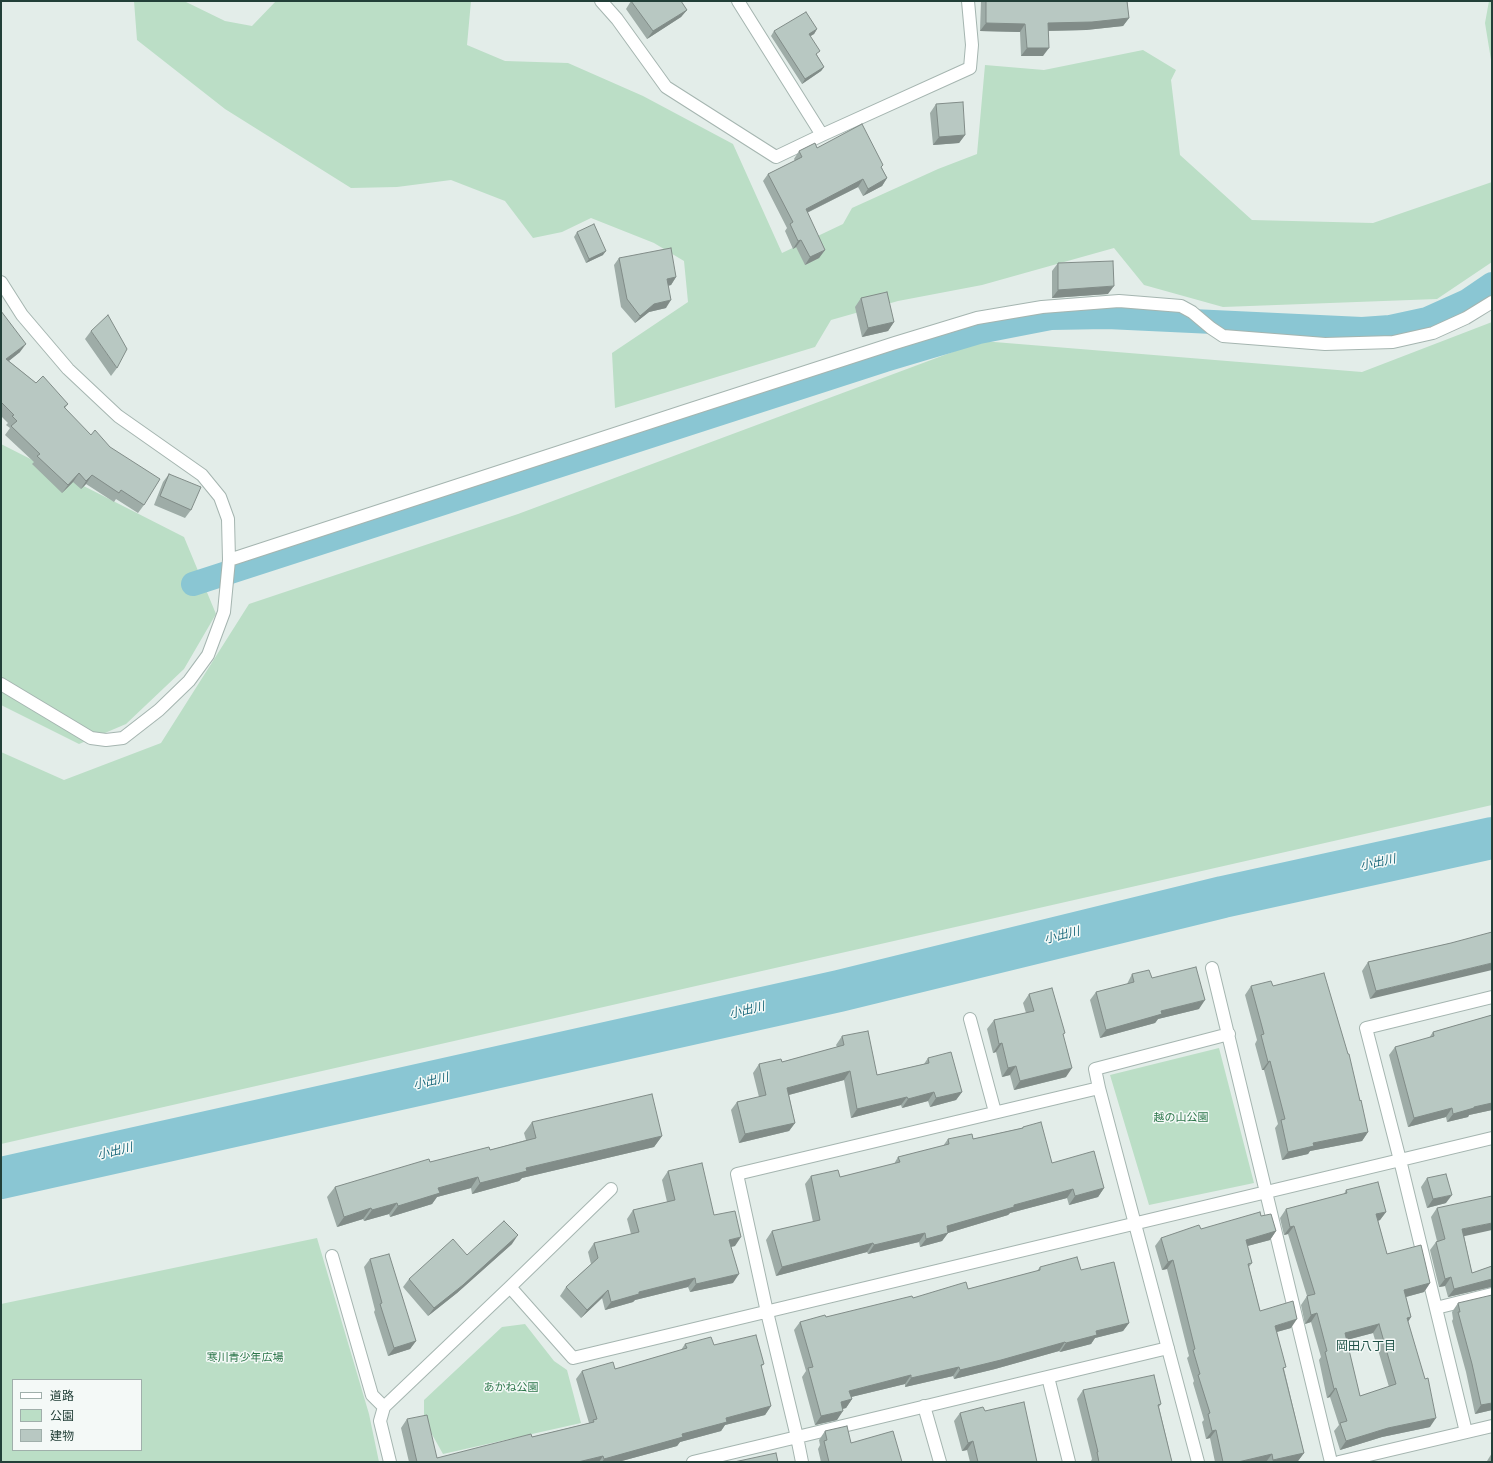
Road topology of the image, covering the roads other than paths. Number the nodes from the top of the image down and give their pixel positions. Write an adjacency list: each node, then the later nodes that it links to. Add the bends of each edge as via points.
1 (601, 1): 4 (street, via 666,87 776,157)
2 (738, 1): 4 (street)
3 (968, 1): 4 (street, via 972,45 970,68)
4 (822, 135)
5 (1, 282): 7 (street, via 22,316 68,369 118,416 202,475 220,498 228,519)
6 (1492, 302): 7 (street, via 1466,318 1433,333 1393,342 1325,344 1223,336 1181,306 1119,301 1042,307 977,318 707,403)
7 (228, 564): 8 (street, via 224,612 208,655 189,681 159,710 123,738 91,738)
8 (1, 684)
9 (1212, 968): 12 (street)
10 (1492, 997): 16 (street, via 1366,1028)
11 (970, 1019): 14 (street)
12 (1229, 1034): 13 (street, via 1095,1069); 18 (street)
13 (1099, 1088): 14 (street); 19 (street)
14 (995, 1112): 24 (street, via 737,1174)
15 (1492, 1138): 16 (street)
16 (1400, 1160): 18 (street); 23 (street)
17 (610, 1189): 21 (street)
18 (1266, 1192): 19 (street); 38 (street)
19 (1135, 1224): 24 (street); 25 (street)
20 (332, 1256): 27 (street, via 372,1394)
21 (510, 1287): 24 (street, via 573,1358); 27 (street)
22 (1492, 1294): 23 (street)
23 (1436, 1308): 30 (street)
24 (767, 1312): 31 (street)
25 (1168, 1348): 26 (street); 37 (street)
26 (1048, 1377): 28 (street); 36 (street)
27 (384, 1406): 32 (street, via 380,1421)
28 (924, 1406): 31 (street); 35 (street)
29 (1492, 1426): 30 (street)
30 (1466, 1432): 39 (street)
31 (797, 1437): 33 (street); 34 (street)
32 (390, 1462)
33 (693, 1462)
34 (802, 1462)
35 (940, 1462)
36 (1069, 1462)
37 (1198, 1462)
38 (1331, 1462)
39 (1339, 1462)

